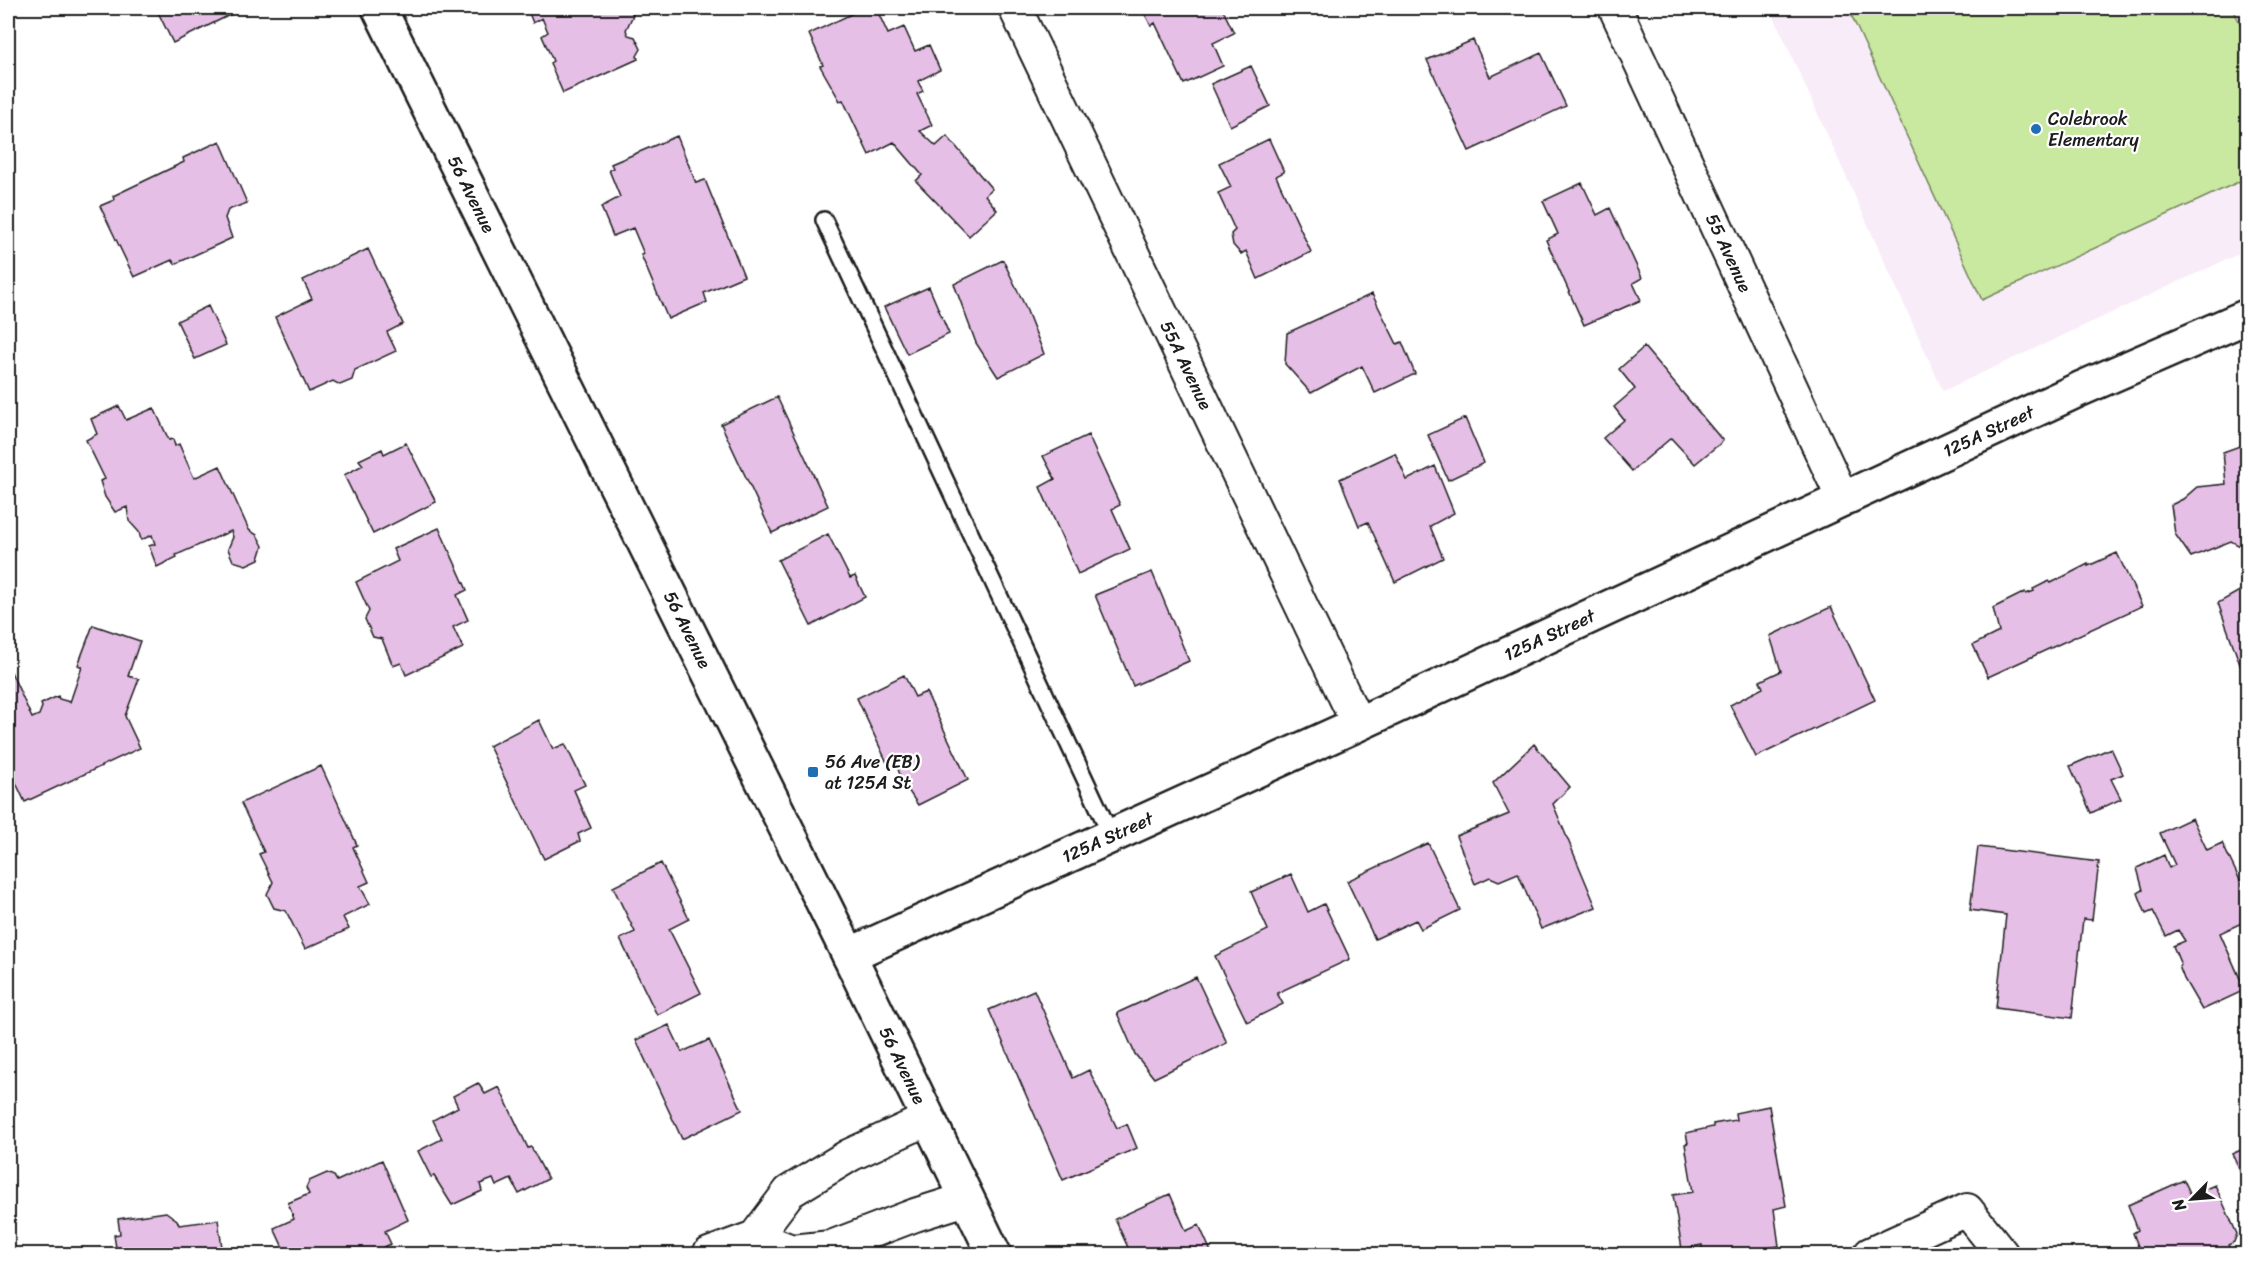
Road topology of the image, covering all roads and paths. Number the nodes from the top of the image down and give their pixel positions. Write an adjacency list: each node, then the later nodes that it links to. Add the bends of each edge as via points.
1 (379, 8): 9 (street, 56 Avenue)
2 (1014, 8): 7 (street, 55A Avenue)
3 (1615, 8): 6 (street, 55 Avenue)
4 (824, 220): 8 (lane)
5 (2247, 316): 6 (street, 125A Street)
6 (1843, 499): 7 (street, 125A Street)
7 (1358, 724): 8 (street, 125A Street)
8 (1111, 835): 9 (street, 125A Street)
9 (849, 955): 10 (street, 56 Avenue)
10 (928, 1119): 11 (street, 56 Avenue); 12 (street, via 850,1155 789,1192)
11 (966, 1199): 12 (street, via 831,1247 792,1251); 14 (street, 56 Avenue)
12 (755, 1237): 13 (street)
13 (710, 1254)
14 (994, 1254)
15 (1870, 1254): 16 (street, via 1967,1210)
16 (2002, 1254)

